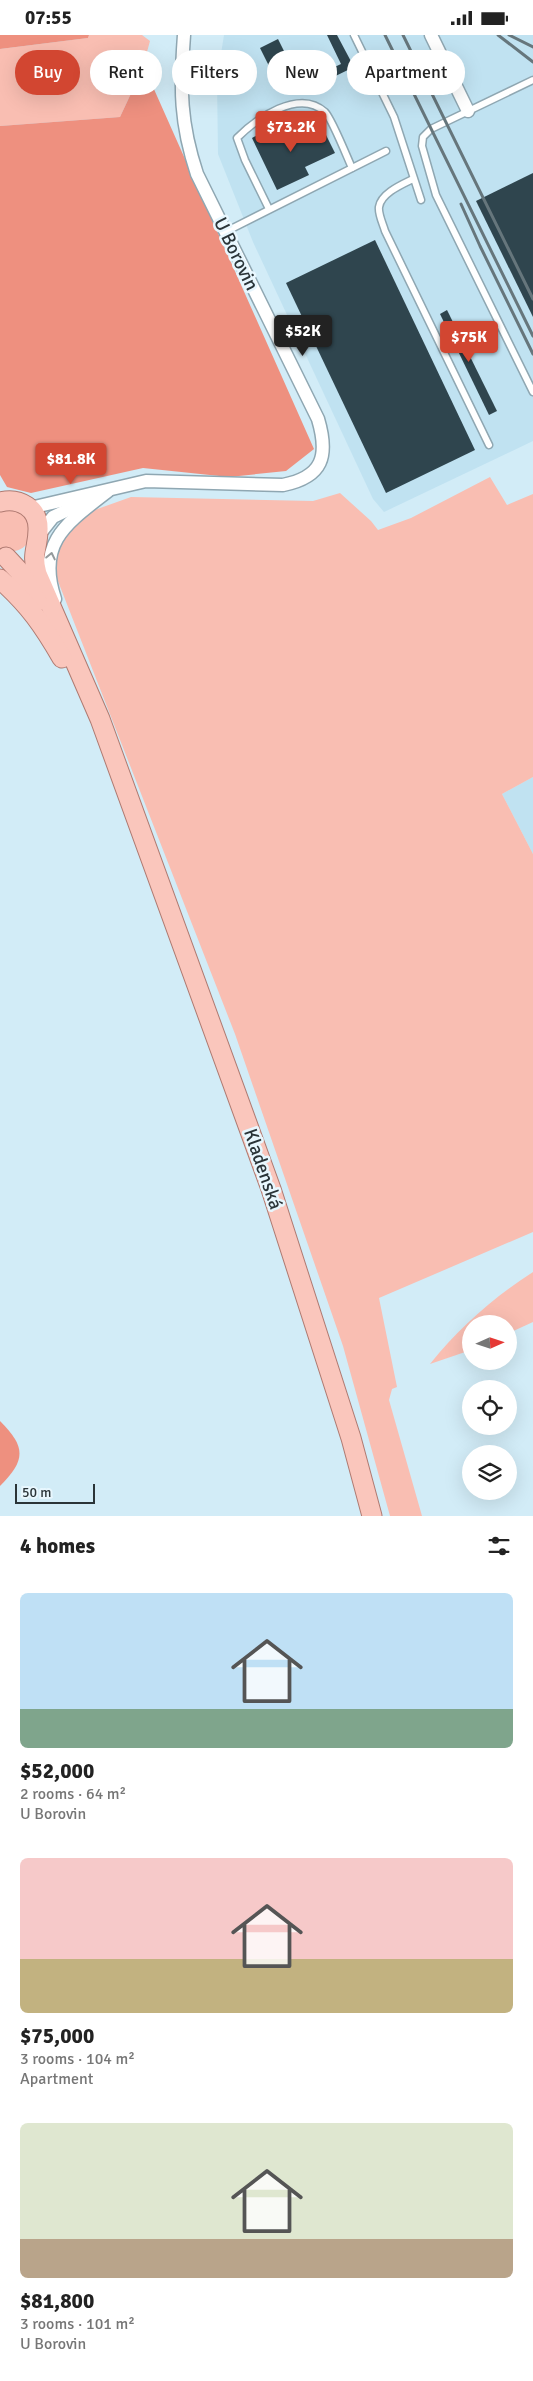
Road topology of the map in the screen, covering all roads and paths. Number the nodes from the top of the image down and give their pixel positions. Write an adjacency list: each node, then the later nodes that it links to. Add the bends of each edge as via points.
1 (184, 35): 11 (street, U Borovin, via 180,92 184,131 197,174)
2 (354, 35): 8 (lane, via 394,117)
3 (431, 35): 5 (street)
4 (533, 80): 5 (lane)
5 (468, 111): 12 (lane, via 431,129 423,137 426,164 436,195)
6 (386, 151): 7 (lane)
7 (352, 168): 10 (lane); 10 (lane, via 325,113 305,103 279,108 237,138)
8 (413, 179): 9 (lane); 13 (lane, via 383,199 379,207 381,217)
9 (422, 201)
10 (269, 209): 11 (lane)
11 (225, 232): 14 (street, U Borovin, via 318,419 323,436 323,455 318,467 301,481 283,485 146,481)
12 (533, 392)
13 (489, 445)
14 (113, 488): 16 (street); 17 (street, via 53,517); 21 (street, one-way to 14, via 52,590 49,570 52,551 67,523)
15 (4, 497): 16 (main road)
16 (30, 508): 17 (main road, via 38,521)
17 (36, 540): 18 (main road, via 22,555); 21 (main road, via 34,562 37,574)
18 (3, 556): 20 (main road, via 30,587)
19 (0, 579): 20 (main road, via 36,615)
20 (62, 658): 22 (main road)
21 (80, 670): 22 (main road)
22 (138, 827): 23 (main road, Kladenská, via 271,1189)
23 (372, 1516)

